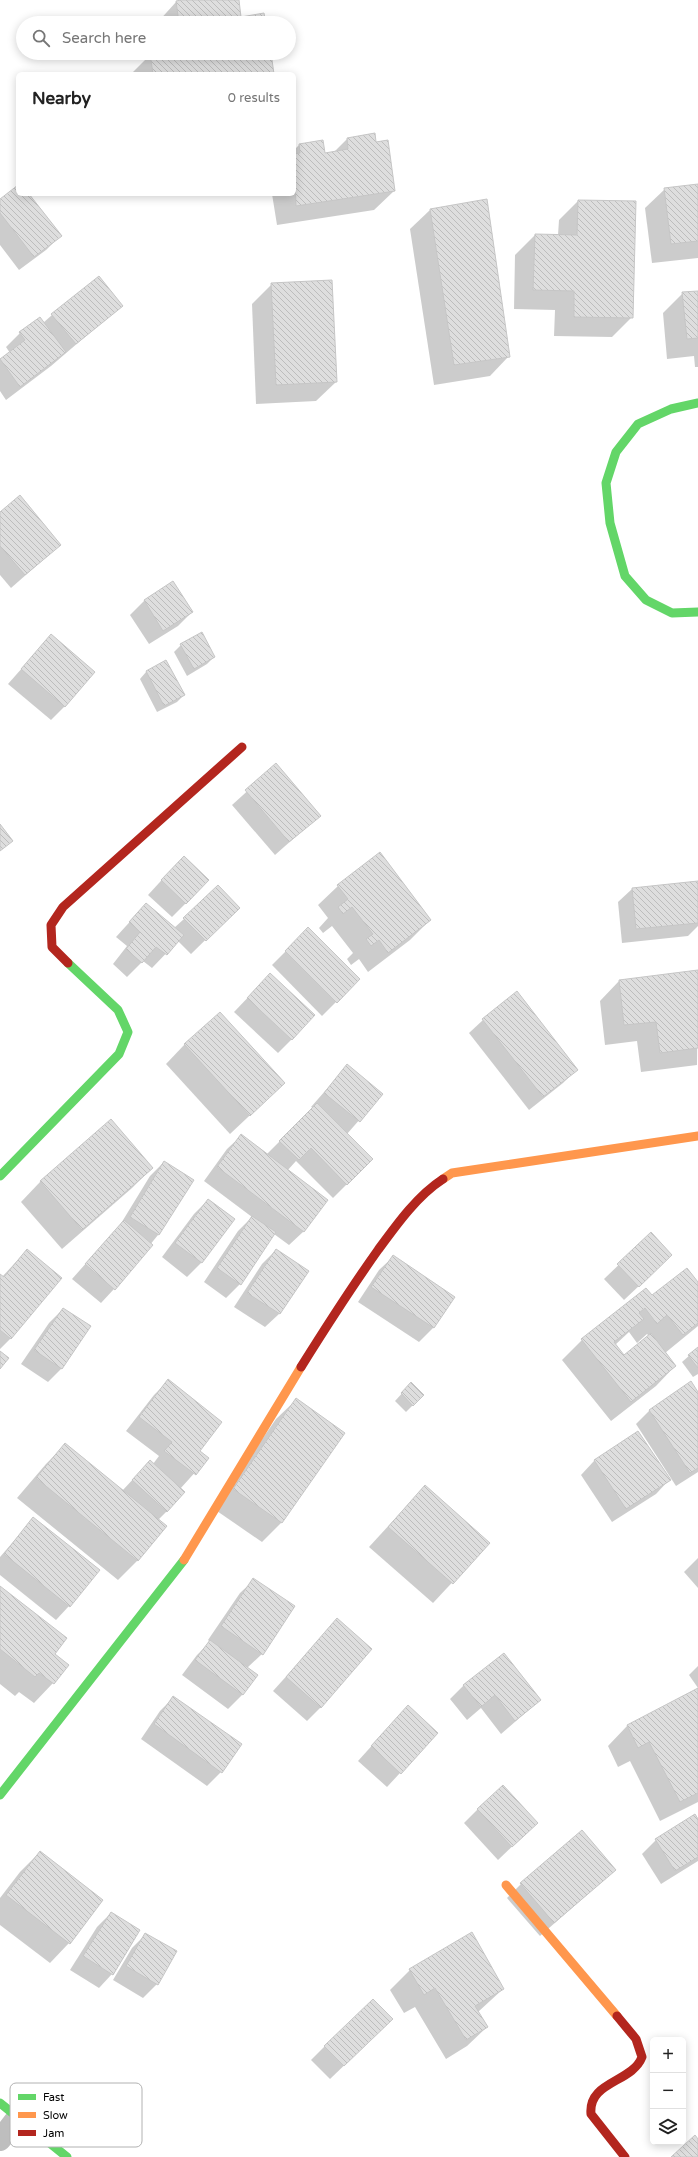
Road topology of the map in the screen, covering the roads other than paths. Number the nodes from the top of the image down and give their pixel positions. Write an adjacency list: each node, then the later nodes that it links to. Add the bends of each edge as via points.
1 (698, 403): 2 (street, via 671,409 638,424 616,452 606,483 610,523 625,576 646,600 672,613)
2 (698, 612)
3 (242, 747): 5 (street, via 63,907 51,925 52,947 118,1010 128,1032 118,1054)
4 (698, 1136): 6 (street, via 452,1173 429,1188 396,1227 340,1303 178,1570)
5 (0, 1176)
6 (0, 1795)
7 (506, 1885): 14 (street, via 636,2039 642,2057 638,2067 595,2094 589,2107 591,2114)
8 (0, 2103): 9 (street)
9 (10, 2112)
10 (10, 2127): 11 (street)
11 (0, 2140)
12 (54, 2147): 13 (street)
13 (67, 2157)
14 (625, 2157)

